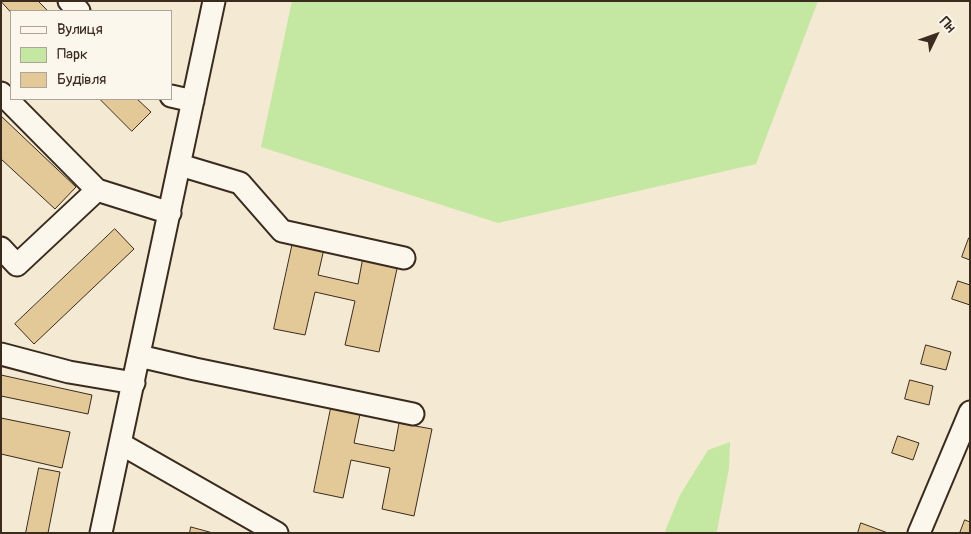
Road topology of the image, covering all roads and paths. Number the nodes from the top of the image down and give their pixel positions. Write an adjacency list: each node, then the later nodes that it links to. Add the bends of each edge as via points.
1 (69, 1): 3 (street)
2 (214, 1): 6 (street)
3 (78, 10)
4 (1, 93): 8 (street)
5 (172, 96): 6 (street)
6 (193, 101): 7 (street)
7 (180, 165): 9 (street); 11 (street, via 240,183 282,231)
8 (97, 190): 9 (street); 10 (street, via 17,265)
9 (170, 212): 13 (street)
10 (1, 248)
11 (404, 258)
12 (1, 354): 14 (street, via 68,372)
13 (140, 356): 14 (street); 16 (street)
14 (134, 383): 17 (street)
15 (970, 412): 20 (street)
16 (413, 414)
17 (121, 444): 18 (street); 19 (street)
18 (101, 533)
19 (277, 533)
20 (919, 533)

